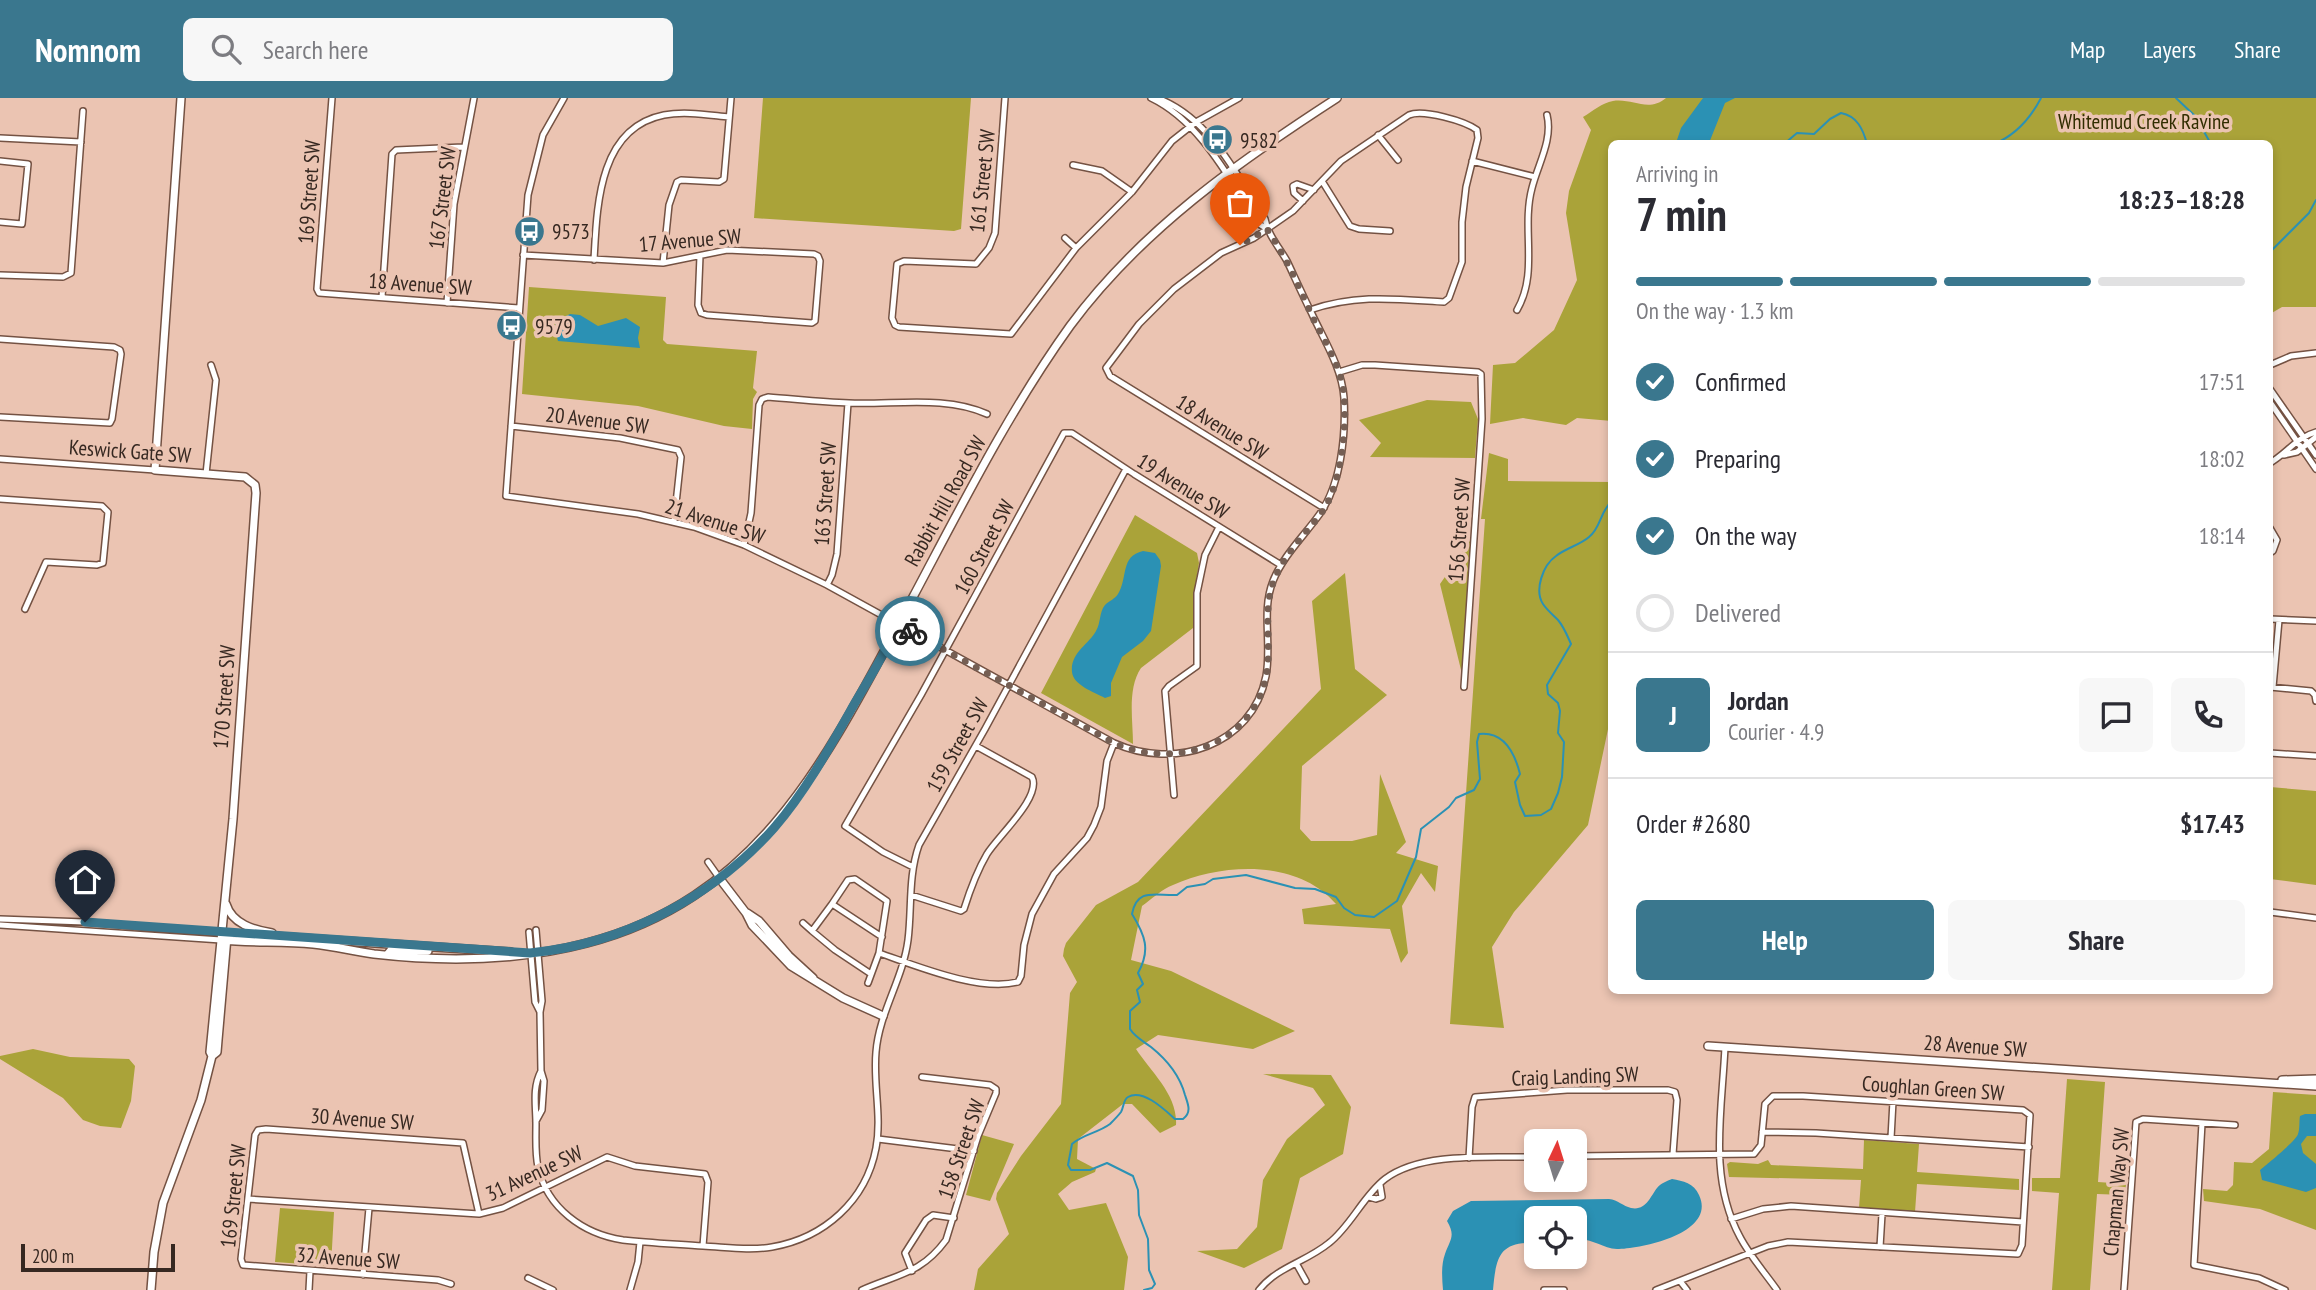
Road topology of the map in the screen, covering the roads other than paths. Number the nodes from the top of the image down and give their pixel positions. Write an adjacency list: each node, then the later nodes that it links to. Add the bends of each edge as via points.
1 (181, 98): 72 (main road)
2 (332, 98): 43 (street, 169 Street SW)
3 (474, 98): 19 (street, 167 Street SW)
4 (564, 98): 38 (street, via 543,135 533,169)
5 (731, 98): 13 (street)
6 (1005, 98): 37 (street, 161 Street SW, via 993,241 972,265 900,262 892,318 895,325 1011,334)
7 (1151, 98): 15 (street)
8 (1157, 98): 14 (street, via 1180,108)
9 (1238, 98): 14 (street)
10 (1337, 98): 26 (main road, Rabbit Hill Road SW)
11 (83, 111): 18 (street)
12 (1547, 115): 28 (street, via 1548,138)
13 (729, 117): 40 (street, via 662,115 625,137 611,157 598,195); 41 (street, via 722,181 681,180 674,187)
14 (1196, 122): 15 (street); 26 (street)
15 (1190, 126): 20 (street); 27 (street)
16 (1378, 135): 21 (street); 23 (street, via 1416,112 1470,125 1478,130); 29 (street)
17 (0, 138): 18 (street)
18 (80, 142): 42 (street, via 71,273 67,277)
19 (463, 148): 44 (street, via 396,150 392,154); 45 (street, 167 Street SW, via 453,204)
20 (1158, 156): 24 (street); 31 (street)
21 (1398, 160)
22 (0, 161): 33 (street, via 27,164 22,224)
23 (1472, 161): 28 (street); 47 (street, via 1464,202 1462,261 1447,301 1361,298)
24 (1165, 163)
25 (1073, 165): 31 (street, via 1102,172)
26 (1233, 169): 27 (main road, Rabbit Hill Road SW); 34 (street)
27 (1226, 174): 34 (street); 88 (main road, Rabbit Hill Road SW, via 1135,250 1073,322 1032,380)
28 (1535, 177): 48 (street, via 1527,219 1528,279)
29 (1322, 181): 30 (street); 35 (street, via 1350,226)
30 (1314, 190): 32 (street); 32 (street, via 1293,186)
31 (1132, 192): 37 (street)
32 (1303, 201): 34 (street)
33 (0, 222)
34 (1267, 229): 47 (street, 21 Avenue SW); 76 (street, 18 Avenue SW, via 1221,253 1174,289 1129,336 1106,371)
35 (1390, 231)
36 (1065, 238): 37 (street)
37 (1076, 248)
38 (523, 255): 40 (street, 17 Avenue SW); 46 (street)
39 (700, 256): 39 (street, 17 Avenue SW, via 727,250 818,256 815,321 702,313 698,305); 41 (street, 17 Avenue SW)
40 (594, 260): 41 (street, 17 Avenue SW)
41 (663, 262)
42 (0, 275)
43 (318, 291): 44 (street, 18 Avenue SW)
44 (382, 298): 45 (street, 18 Avenue SW)
45 (447, 303): 46 (street, 18 Avenue SW)
46 (519, 308): 59 (street)
47 (1310, 310): 53 (street, 21 Avenue SW)
48 (1517, 310)
49 (0, 339): 58 (street, via 114,347 121,354 110,423)
50 (2316, 353): 52 (street, via 2291,356)
51 (211, 365): 73 (street, via 216,380)
52 (2273, 365)
53 (1339, 372): 76 (street, 21 Avenue SW, via 1344,398 1339,467); 92 (street, 156 Street SW, via 1375,365 1482,374)
54 (2273, 392): 62 (street)
55 (848, 403): 57 (street, via 965,406); 80 (street, via 762,399); 83 (street, 163 Street SW, via 837,554)
56 (2273, 406): 63 (street)
57 (987, 414)
58 (0, 417)
59 (511, 426): 77 (street, 21 Avenue SW, via 506,496); 77 (street, 20 Avenue SW, via 620,438 678,450)
60 (1069, 432): 70 (street, 19 Avenue SW); 89 (street, 160 Street SW, via 1062,436)
61 (2316, 435): 62 (street); 64 (street)
62 (2304, 437): 63 (street); 64 (street)
63 (2297, 441): 65 (street); 66 (street)
64 (2308, 443): 65 (street); 67 (street)
65 (2302, 448): 66 (street); 71 (street)
66 (2284, 455): 69 (street)
67 (2316, 455)
68 (0, 459): 72 (street, Keswick Gate SW)
69 (2273, 461)
70 (1126, 469): 78 (street, 19 Avenue SW); 91 (street, 159 Street SW)
71 (2316, 469)
72 (155, 470): 73 (main road, Keswick Gate SW)
73 (206, 474): 74 (main road, Keswick Gate SW, via 244,477)
74 (255, 485): 105 (main road, 170 Street SW)
75 (0, 499): 84 (street, via 104,507 108,512 103,563 45,563)
76 (1324, 508): 82 (street, 21 Avenue SW)
77 (674, 522): 80 (street, 21 Avenue SW)
78 (1219, 527): 82 (street, 19 Avenue SW); 98 (street, via 1205,555 1197,593 1197,666 1166,691)
79 (2273, 533): 81 (street, via 2277,540)
80 (744, 545): 83 (street, 21 Avenue SW)
81 (2273, 551)
82 (1281, 565): 98 (street, 21 Avenue SW, via 1269,597 1267,668 1259,698 1244,720 1223,738)
83 (827, 585): 88 (street, 21 Avenue SW)
84 (25, 609)
85 (2273, 619): 86 (street)
86 (2279, 620): 87 (street); 90 (street)
87 (2316, 621)
88 (898, 624): 89 (street, 21 Avenue SW); 103 (main road, Rabbit Hill Road SW, via 811,778 774,827)
89 (946, 651): 91 (street, 21 Avenue SW); 102 (street, 160 Street SW, via 845,826)
90 (2273, 670)
91 (1008, 685): 95 (street, 21 Avenue SW); 96 (street, 159 Street SW)
92 (1464, 687)
93 (2273, 687): 94 (street, via 2311,691)
94 (2316, 701)
95 (1114, 743): 98 (street, 21 Avenue SW, via 1139,753); 122 (street, via 1094,825 1055,874 1032,914 1020,980 966,980)
96 (976, 746): 102 (street, 159 Street SW, via 919,845); 104 (street, via 1034,779 1029,799 988,853 961,911)
97 (2273, 753): 99 (street)
98 (1171, 755): 100 (street)
99 (2316, 756)
100 (1174, 795)
101 (708, 862): 103 (street)
102 (913, 867): 104 (street, 159 Street SW)
103 (720, 879): 119 (main road, Rabbit Hill Road SW, via 631,929); 125 (main road, via 751,925 802,975)
104 (911, 895): 122 (street, 159 Street SW)
105 (225, 902): 115 (main road, 170 Street SW); 116 (main road, via 232,917 248,926)
106 (832, 904): 113 (street); 117 (street); 117 (street, via 848,880 855,879 887,901)
107 (2273, 912): 108 (street)
108 (2316, 918)
109 (0, 919): 115 (street, Rabbit Hill Road SW, via 85,922)
110 (803, 923): 113 (street)
111 (0, 925): 115 (street, Rabbit Hill Road SW)
112 (537, 930): 119 (street)
113 (812, 931): 123 (street)
114 (529, 932): 119 (street)
115 (224, 937): 116 (main road, Rabbit Hill Road SW); 121 (main road, Rabbit Hill Road SW); 169 (main road, 170 Street SW, via 212,1056 161,1212)
116 (301, 937): 118 (main road, Rabbit Hill Road SW)
117 (882, 937): 120 (street)
118 (459, 948): 119 (main road, Rabbit Hill Road SW); 121 (main road, via 391,950)
119 (534, 953): 121 (main road, Rabbit Hill Road SW, via 451,958); 147 (street, via 541,1071 534,1109 536,1154)
120 (879, 953): 122 (street); 123 (street)
121 (387, 955)
122 (902, 961): 125 (street, 159 Street SW)
123 (871, 974): 124 (street)
124 (868, 984)
125 (883, 1016): 138 (street, 159 Street SW, via 876,1053)
126 (1708, 1046): 127 (main road, 28 Avenue SW)
127 (1725, 1047): 130 (main road, 28 Avenue SW); 142 (street)
128 (922, 1077): 140 (street, 158 Street SW, via 985,1084 996,1090)
129 (2316, 1079): 130 (main road, 28 Avenue SW)
130 (2240, 1081): 131 (main road, 28 Avenue SW)
131 (2316, 1086)
132 (1894, 1101): 136 (street, Coughlan Green SW, via 1773,1096 1765,1104); 137 (street); 139 (street, Coughlan Green SW, via 2024,1110 2032,1119)
133 (2202, 1123): 134 (street, Chapman Way SW); 180 (street, Chapman Way SW, via 2136,1122); 181 (street, via 2194,1265 2259,1278)
134 (2235, 1125)
135 (258, 1130): 149 (street, 169 Street SW); 151 (street, 30 Avenue SW, via 463,1143)
136 (1762, 1132): 137 (street); 142 (street, Coughlan Green SW, via 1760,1148 1754,1154)
137 (1891, 1138): 139 (street)
138 (878, 1139): 140 (street); 157 (street, 159 Street SW, via 860,1189 824,1228 772,1247)
139 (2029, 1147): 155 (street, Coughlan Green SW)
140 (974, 1151): 153 (street, 158 Street SW)
141 (1673, 1154): 142 (street); 143 (street); 145 (street, Craig Landing SW, via 1675,1092 1567,1090 1475,1097)
142 (1719, 1154): 154 (street, via 1720,1181)
143 (1587, 1156)
144 (1524, 1157): 145 (street)
145 (1469, 1158): 146 (street, via 1405,1168)
146 (1380, 1185): 148 (street); 148 (street, via 1382,1198)
147 (545, 1186): 151 (street, 31 Avenue SW, via 503,1208); 156 (street, 159 Street SW, via 559,1207 586,1229); 157 (street, 31 Avenue SW, via 607,1157 635,1166 701,1171 708,1182)
148 (1369, 1197): 160 (street, via 1331,1242)
149 (248, 1199): 150 (street, 31 Avenue SW); 161 (street, 169 Street SW)
150 (369, 1208): 151 (street, 31 Avenue SW); 164 (street)
151 (479, 1214)
152 (1882, 1214): 154 (street, via 1791,1206); 155 (street); 158 (street)
153 (954, 1218): 163 (street, 158 Street SW, via 936,1254); 163 (street, 158 Street SW, via 933,1215 926,1220 905,1253)
154 (1731, 1219): 159 (street)
155 (2023, 1222): 158 (street, Coughlan Green SW, via 2018,1254)
156 (640, 1242): 157 (street, 159 Street SW); 172 (street)
157 (704, 1246)
158 (1880, 1247): 159 (street, Coughlan Green SW, via 1793,1241)
159 (1750, 1254): 167 (street, Coughlan Green SW); 179 (street)
160 (1296, 1263): 166 (street); 174 (street, via 1280,1270)
161 (243, 1265): 162 (street, 32 Avenue SW)
162 (310, 1271): 164 (street, 32 Avenue SW); 170 (street)
163 (912, 1271): 173 (street, 158 Street SW)
164 (363, 1275): 168 (street, 32 Avenue SW)
165 (528, 1278): 171 (street)
166 (1306, 1280)
167 (1680, 1281): 177 (street, Coughlan Green SW); 178 (street)
168 (451, 1283)
169 (151, 1290)
170 (309, 1290)
171 (553, 1290)
172 (630, 1290)
173 (862, 1290)
174 (1259, 1290)
175 (1544, 1290): 176 (street)
176 (1564, 1290)
177 (1656, 1290)
178 (1687, 1290)
179 (1777, 1290)
180 (2124, 1290)
181 (2285, 1290)

